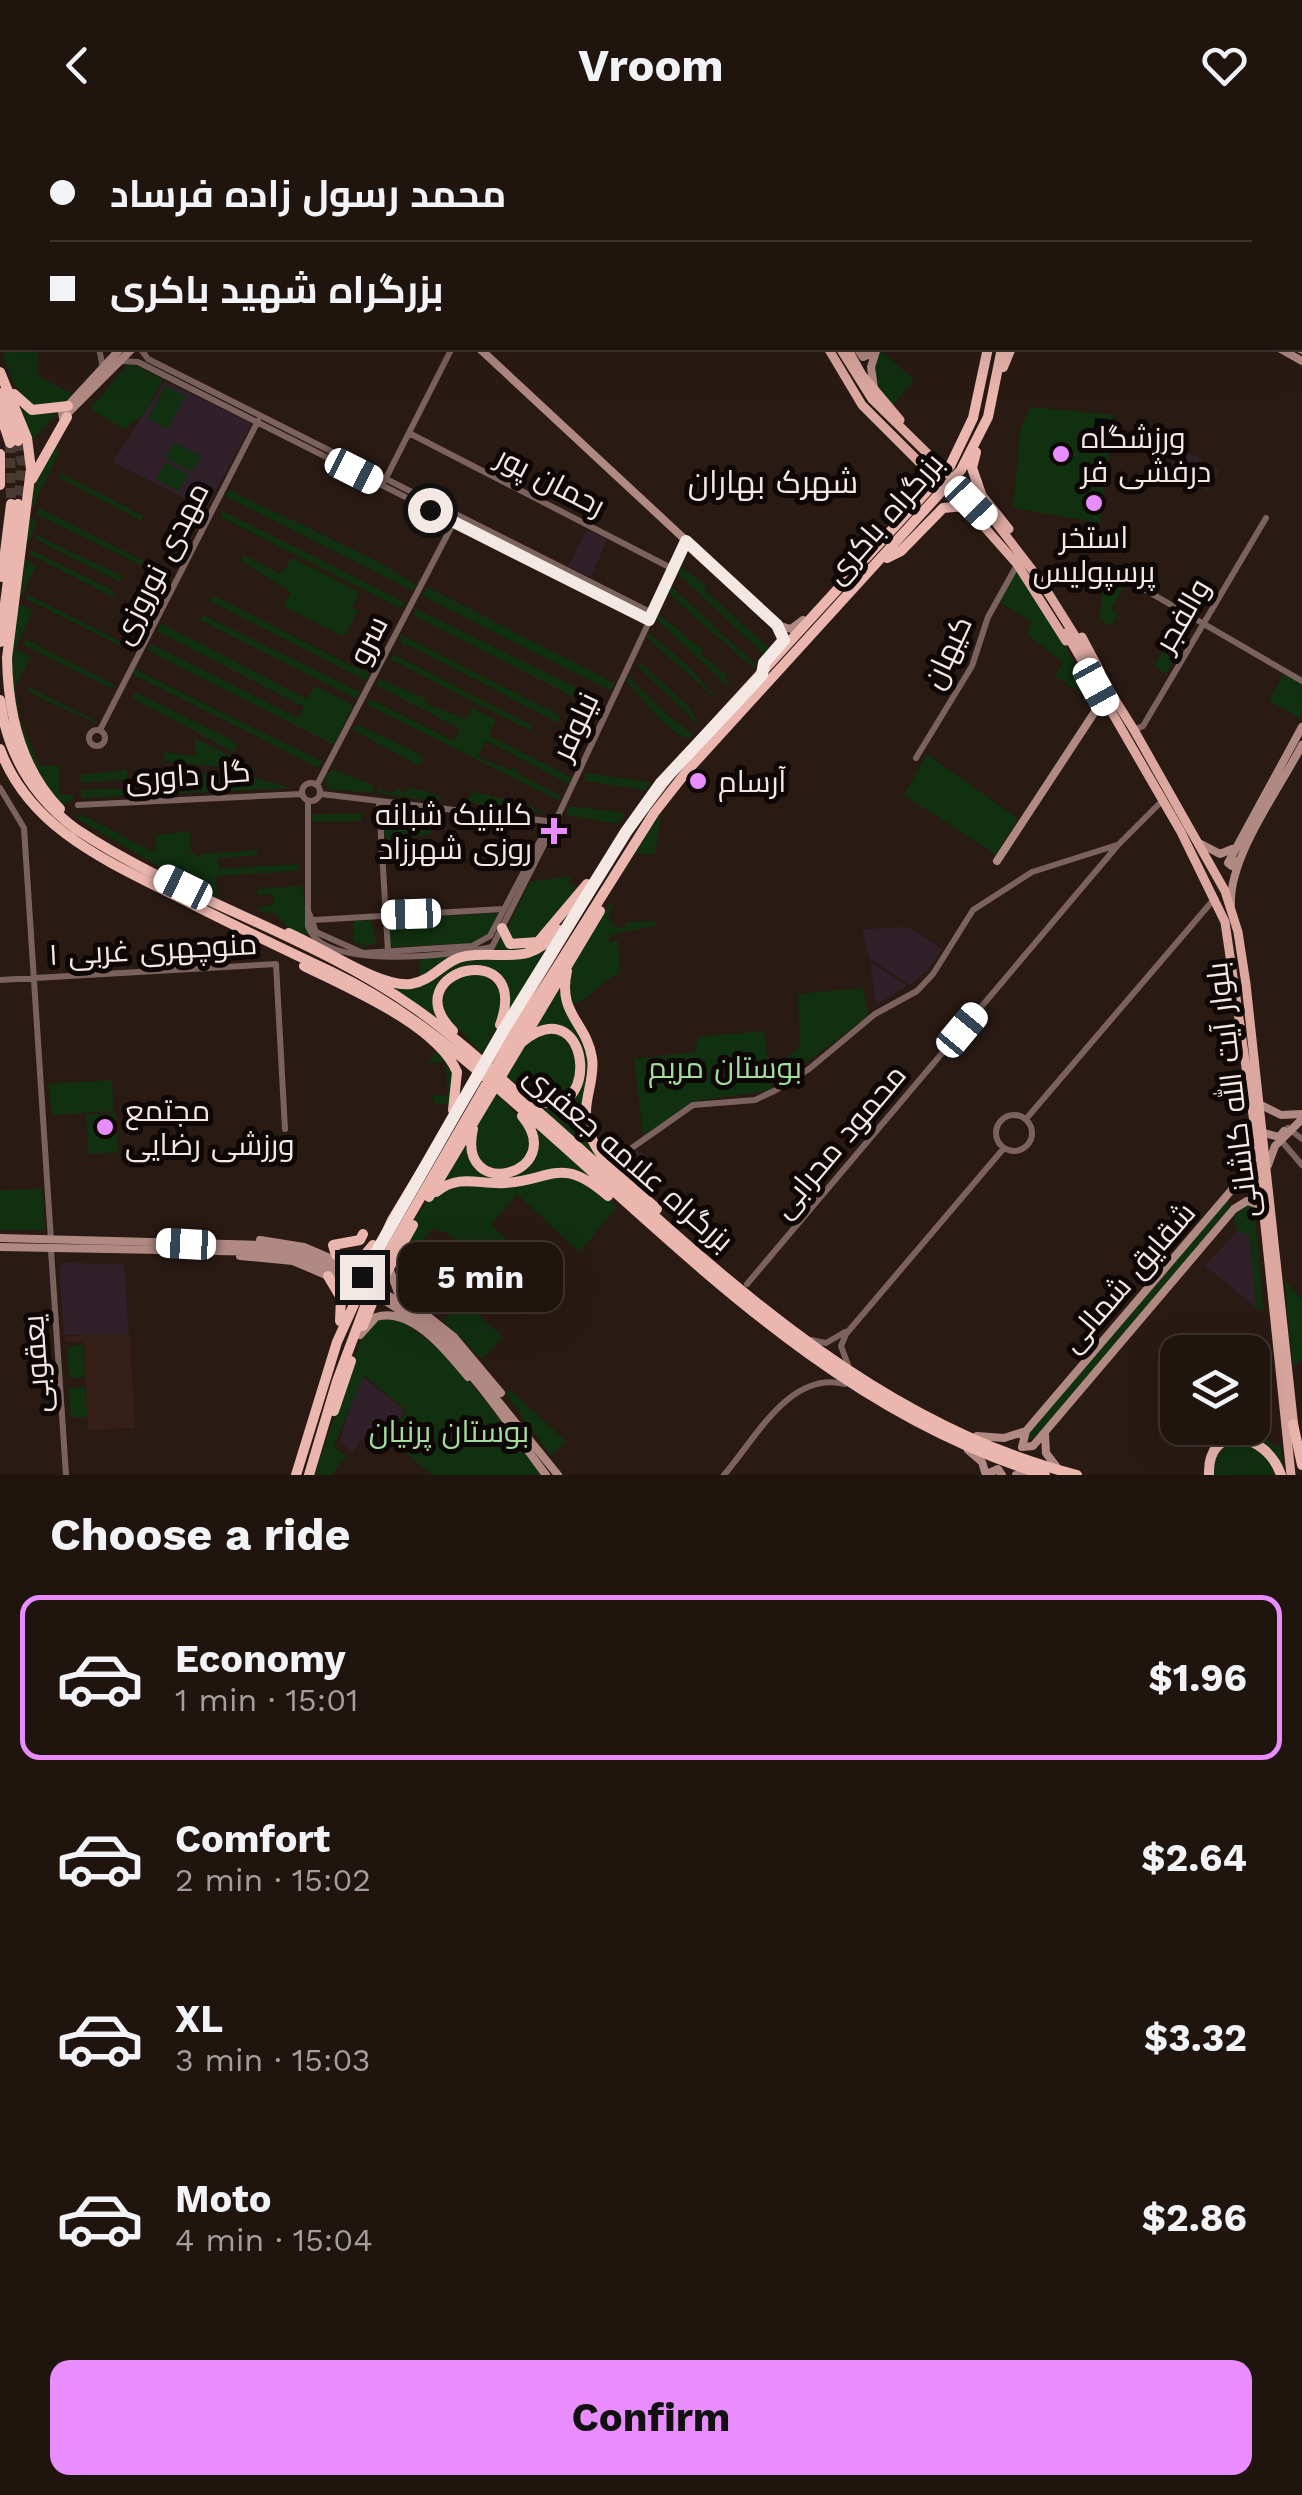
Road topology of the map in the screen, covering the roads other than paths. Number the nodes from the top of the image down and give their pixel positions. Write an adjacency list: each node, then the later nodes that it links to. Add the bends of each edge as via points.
1 (99, 350): 15 (street)
2 (120, 350): 15 (main road)
3 (139, 350): 13 (main road); 14 (street); 18 (street)
4 (451, 350): 24 (street)
5 (481, 350): 37 (main road)
6 (838, 350): 34 (main road, بلوار آیت الله کاشانی, via 872,399)
7 (838, 350): 27 (main road, via 862,405)
8 (839, 350): 19 (main road)
9 (876, 350): 19 (main road, via 870,367)
10 (988, 350): 32 (highway, بزرگراه باکری, via 966,438)
11 (1002, 350): 17 (highway, بزرگراه باکری)
12 (1009, 350): 17 (highway)
13 (121, 362): 14 (street); 21 (main road)
14 (138, 362): 18 (street)
15 (103, 368): 21 (main road)
16 (1, 374): 21 (highway, via 32,410); 30 (highway, via 28,438)
17 (998, 376): 25 (highway, بزرگراه باکری)
18 (192, 385): 23 (street)
19 (874, 388): 27 (main road, via 937,455)
20 (0, 393): 22 (highway, via 14,442)
21 (65, 412): 30 (highway)
22 (0, 413)
23 (259, 419): 28 (street); 55 (street, مهدی نوروزی)
24 (409, 433): 28 (street); 41 (street, رحمان پور)
25 (980, 438): 31 (highway, via 972,468); 38 (highway, بزرگراه باکری, via 938,499)
26 (0, 454): 29 (highway)
27 (925, 469): 32 (highway); 45 (main road, via 916,496 798,626)
28 (384, 482): 35 (street)
29 (0, 485)
30 (30, 485): 78 (highway, via 7,658 17,734 60,809)
31 (980, 494): 33 (main road, via 964,494); 50 (main road, via 1046,577 1096,656)
32 (923, 499): 48 (highway, بزرگراه باکری)
33 (965, 506): 38 (highway, via 943,508 901,551); 39 (main road)
34 (988, 517): 47 (main road, بلوار آیت الله کاشانی, via 1038,586); 50 (main road, بلوار آیت الله کاشانی, via 1040,580)
35 (456, 518): 43 (street); 60 (street, سرو)
36 (1266, 518): 44 (street, والفجر)
37 (686, 541): 41 (street, نیلوفر); 45 (main road)
38 (882, 560): 71 (highway, بزرگراه باکری, via 687,770)
39 (1017, 564): 47 (main road); 59 (street, کیهان, via 988,617 972,666)
40 (1100, 568): 44 (street)
41 (674, 569): 43 (street, نیلوفر)
42 (0, 589): 46 (highway, via 15,504)
43 (651, 617): 69 (street, نیلوفر)
44 (1203, 624): 49 (street); 56 (street, والفجر)
45 (777, 625): 48 (main road, via 784,640)
46 (0, 642)
47 (1081, 664): 50 (main road, بلوار آیت الله کاشانی)
48 (762, 675): 76 (highway, بزرگراه باکری, via 661,783)
49 (1302, 681)
50 (1099, 683): 52 (main road, بلوار آیت الله کاشانی); 53 (main road); 56 (main road, بلوار آیت الله کاشانی)
51 (0, 700): 78 (highway, بزرگراه علامه جعفری, via 15,756 56,813 97,843)
52 (1112, 716): 53 (main road); 64 (main road, بلوار آیت الله کاشانی)
53 (1087, 724): 77 (main road)
54 (1302, 727): 73 (main road)
55 (100, 730)
56 (1134, 730): 70 (main road, بلوار آیت الله کاشانی)
57 (1302, 745): 75 (main road)
58 (0, 749): 87 (highway, بزرگراه علامه جعفری, via 35,808 69,838)
59 (916, 758)
60 (317, 785): 62 (street, via 305,785); 63 (street)
61 (0, 788): 94 (street, یعقوبی, via 24,828)
62 (302, 794): 65 (street); 67 (street, گل داوری)
63 (321, 794): 65 (street); 66 (street)
64 (1162, 801): 72 (street, محمود محرابی); 79 (main road, بلوار آیت الله کاشانی)
65 (308, 802): 84 (street)
66 (379, 802): 68 (street); 83 (street)
67 (78, 804)
68 (530, 819): 69 (street); 74 (street)
69 (553, 822): 74 (street); 86 (street, نیلوفر)
70 (1192, 831): 73 (main road, via 1210,852); 81 (main road, بلوار آیت الله کاشانی)
71 (638, 839): 92 (highway); 145 (highway, بزرگراه باکری, via 372,1283)
72 (1118, 844): 118 (street, via 1032,872 973,910 917,991 875,1014 810,1069 755,1100 693,1105); 135 (street, محمود محرابی)
73 (1236, 846): 75 (main road, via 1228,864)
74 (533, 850): 82 (street)
75 (1242, 857): 81 (main road, via 1230,886)
76 (608, 861): 80 (highway, بزرگراه باکری); 86 (highway, via 541,940 510,944)
77 (997, 861)
78 (183, 887): 85 (highway, بزرگراه علامه جعفری)
79 (1216, 897): 97 (main road, بلوار آیت الله کاشانی); 109 (street)
80 (584, 898): 93 (highway, via 553,937 523,955 461,957 426,980 406,984); 101 (highway, بزرگراه باکری)
81 (1231, 908): 96 (main road, بلوار آیت الله کاشانی)
82 (503, 909): 83 (street); 88 (street)
83 (385, 915): 84 (street); 90 (street)
84 (310, 916): 90 (street, via 316,932 357,952); 91 (street, via 313,937 356,957)
85 (250, 920): 93 (highway); 103 (highway, بزرگراه علامه جعفری, via 396,996)
86 (502, 928): 88 (street, نیلوفر)
87 (248, 932): 103 (highway, بزرگراه علامه جعفری, via 376,994); 104 (highway, via 414,1028 449,1057)
88 (493, 938): 89 (street)
89 (451, 949): 90 (street); 91 (street)
90 (388, 951)
91 (375, 957): 93 (highway, via 371,967)
92 (571, 958): 100 (highway); 134 (highway, via 565,997 592,1057 586,1114 594,1146)
93 (350, 962)
94 (34, 978): 95 (street, منوچهری غربی ۱); 111 (street, منوچهری غربی ۱, via 276,964); 128 (street, یعقوبی)
95 (0, 980)
96 (1246, 984): 97 (main road, via 1239,991); 98 (main road, بلوار آیت الله کاشانی)
97 (1234, 985): 99 (main road, بلوار آیت الله کاشانی)
98 (1250, 1012): 99 (main road, via 1242,1007); 106 (main road, بلوار آیت الله کاشانی)
99 (1238, 1014): 117 (main road, بلوار آیت الله کاشانی)
100 (516, 1047): 105 (highway, via 539,1032 561,1033 580,1052 582,1074 571,1093 554,1101); 108 (highway)
101 (492, 1049): 103 (highway, via 504,993 492,975 472,968 448,979 438,1004); 110 (highway, بزرگراه باکری)
102 (427, 1054): 104 (highway, via 443,1056)
103 (468, 1054): 105 (highway, بزرگراه علامه جعفری)
104 (457, 1083): 110 (highway)
105 (505, 1089): 108 (highway, via 531,1130 533,1147 524,1165 502,1175 480,1166 471,1146); 132 (highway, بزرگراه علامه جعفری); 134 (highway, بزرگراه علامه جعفری)
106 (1260, 1105): 107 (main road, via 1282,1116); 113 (main road, بلوار آیت الله کاشانی)
107 (1302, 1116): 112 (main road)
108 (476, 1119): 121 (highway)
109 (1026, 1120): 116 (street, via 1028,1144); 116 (street, via 1010,1115 1001,1121 996,1135)
110 (448, 1126): 125 (highway, بزرگراه باکری)
111 (286, 1129)
112 (1289, 1129): 114 (main road); 115 (street)
113 (1264, 1132): 114 (main road); 119 (main road, بلوار آیت الله کاشانی)
114 (1280, 1138): 119 (main road); 120 (street)
115 (1302, 1139)
116 (1004, 1148): 136 (street)
117 (1256, 1148): 122 (main road, شقایق شمالی); 123 (main road, بلوار آیت الله کاشانی)
118 (618, 1157)
119 (1268, 1165): 142 (main road, بلوار آیت الله کاشانی)
120 (1302, 1165)
121 (428, 1199): 131 (highway); 132 (highway, via 458,1180 504,1184 546,1172 575,1175)
122 (1224, 1199): 124 (main road); 144 (main road, شقایق شمالی)
123 (1263, 1206): 124 (main road, via 1247,1201); 162 (main road, بلوار آیت الله کاشانی)
124 (1234, 1209): 143 (main road, شقایق شمالی)
125 (392, 1220): 133 (highway, via 366,1254); 140 (highway)
126 (362, 1234): 133 (highway, via 333,1245)
127 (0, 1238): 128 (main road)
128 (51, 1245): 129 (main road); 130 (main road); 151 (street, یعقوبی)
129 (135, 1246): 133 (main road); 133 (main road, via 273,1241)
130 (0, 1247)
131 (393, 1258): 137 (main road, via 390,1282); 139 (highway)
132 (692, 1263): 141 (highway, بزرگراه علامه جعفری, via 788,1341)
133 (339, 1268): 137 (main road); 140 (highway)
134 (730, 1279): 138 (highway, بزرگراه علامه جعفری)
135 (747, 1284)
136 (878, 1294): 138 (street, via 830,1342); 141 (street, via 841,1346)
137 (399, 1306): 139 (main road); 146 (main road, via 454,1352)
138 (792, 1330): 141 (highway, بزرگراه علامه جعفری)
139 (360, 1335): 145 (highway)
140 (336, 1342): 152 (highway)
141 (859, 1384): 147 (highway, بزرگراه علامه جعفری); 156 (street, via 825,1380 800,1386)
142 (1294, 1424): 148 (highway); 162 (main road, بلوار آیت الله کاشانی)
143 (1046, 1429): 144 (main road, via 1029,1449 1020,1444); 149 (main road, via 1046,1454)
144 (1026, 1431): 147 (main road)
145 (319, 1438): 153 (highway)
146 (524, 1438): 154 (main road); 155 (main road)
147 (961, 1438): 149 (highway, بزرگراه علامه جعفری); 150 (highway, بزرگراه علامه جعفری); 157 (main road)
148 (1302, 1465)
149 (1062, 1471): 160 (highway, بزرگراه علامه جعفری)
150 (1042, 1474): 159 (main road)
151 (66, 1475)
152 (294, 1475)
153 (309, 1475)
154 (546, 1475)
155 (558, 1475)
156 (724, 1475)
157 (986, 1475): 158 (main road, via 998,1469)
158 (1002, 1475)
159 (1016, 1475)
160 (1077, 1475)
161 (1209, 1475): 162 (highway, via 1215,1452 1240,1438 1268,1449)
162 (1289, 1475)

